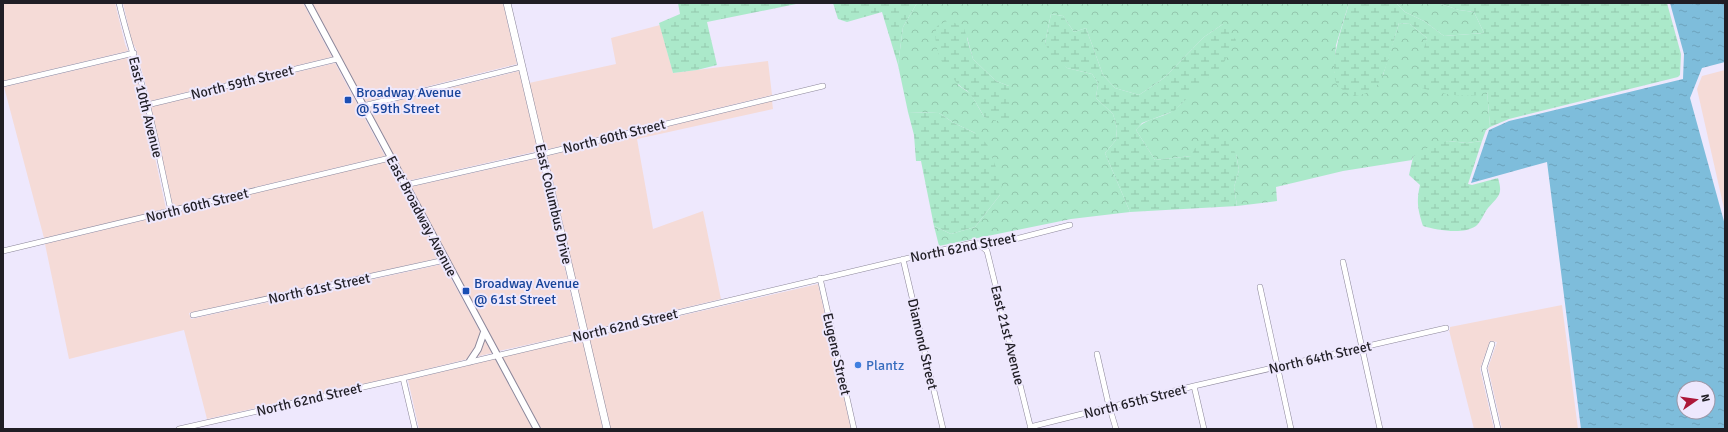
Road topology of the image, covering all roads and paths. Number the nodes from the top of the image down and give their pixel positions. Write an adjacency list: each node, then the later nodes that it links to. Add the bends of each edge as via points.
1 (119, 3): 4 (street, East 10th Avenue, via 129,44)
2 (308, 3): 5 (street, East Broadway Avenue)
3 (507, 3): 6 (main road, East Columbus Drive)
4 (134, 53): 7 (street); 9 (street, East 10th Avenue)
5 (337, 59): 9 (street, North 59th Street); 10 (street, East Broadway Avenue)
6 (521, 67): 10 (street); 11 (main road, East Columbus Drive)
7 (3, 84)
8 (823, 86): 11 (street, North 60th Street)
9 (147, 105): 14 (street, East 10th Avenue)
10 (363, 106): 12 (street, East Broadway Avenue)
11 (542, 154): 13 (street, North 60th Street); 26 (main road, East Columbus Drive)
12 (390, 158): 13 (street, East Broadway Avenue); 14 (street, North 60th Street)
13 (405, 185): 19 (street, East Broadway Avenue)
14 (171, 211): 17 (street, North 60th Street)
15 (1070, 225): 16 (street, North 62nd Street, via 1000,243)
16 (979, 244): 18 (street, North 62nd Street, via 972,243); 36 (street, East 21st Avenue, via 987,250)
17 (3, 251)
18 (903, 259): 21 (street, North 62nd Street); 42 (street, Diamond Street)
19 (445, 260): 23 (street, North 61st Street); 25 (street, East Broadway Avenue)
20 (1343, 262): 28 (street)
21 (820, 278): 26 (street, North 62nd Street); 41 (street, Eugene Street)
22 (1260, 286): 32 (street)
23 (193, 315)
24 (1446, 328): 28 (street, North 64th Street)
25 (484, 332): 30 (street, East Broadway Avenue); 31 (street)
26 (584, 335): 30 (street, North 62nd Street); 40 (main road, East Columbus Drive)
27 (1492, 344): 47 (street, via 1484,368)
28 (1361, 347): 32 (street, North 64th Street); 46 (street)
29 (1097, 354): 35 (street)
30 (497, 355): 31 (street, North 62nd Street); 39 (street, East Broadway Avenue)
31 (470, 361): 33 (street, North 62nd Street)
32 (1276, 367): 34 (street, North 64th Street); 45 (street)
33 (403, 378): 37 (street, North 62nd Street); 38 (street)
34 (1194, 386): 35 (street, North 65th Street); 44 (street)
35 (1111, 408): 36 (street, North 65th Street); 43 (street)
36 (1030, 428)
37 (179, 429)
38 (415, 429)
39 (537, 429)
40 (607, 429)
41 (854, 429)
42 (942, 429)
43 (1116, 429)
44 (1204, 429)
45 (1291, 429)
46 (1380, 429)
47 (1498, 429)

